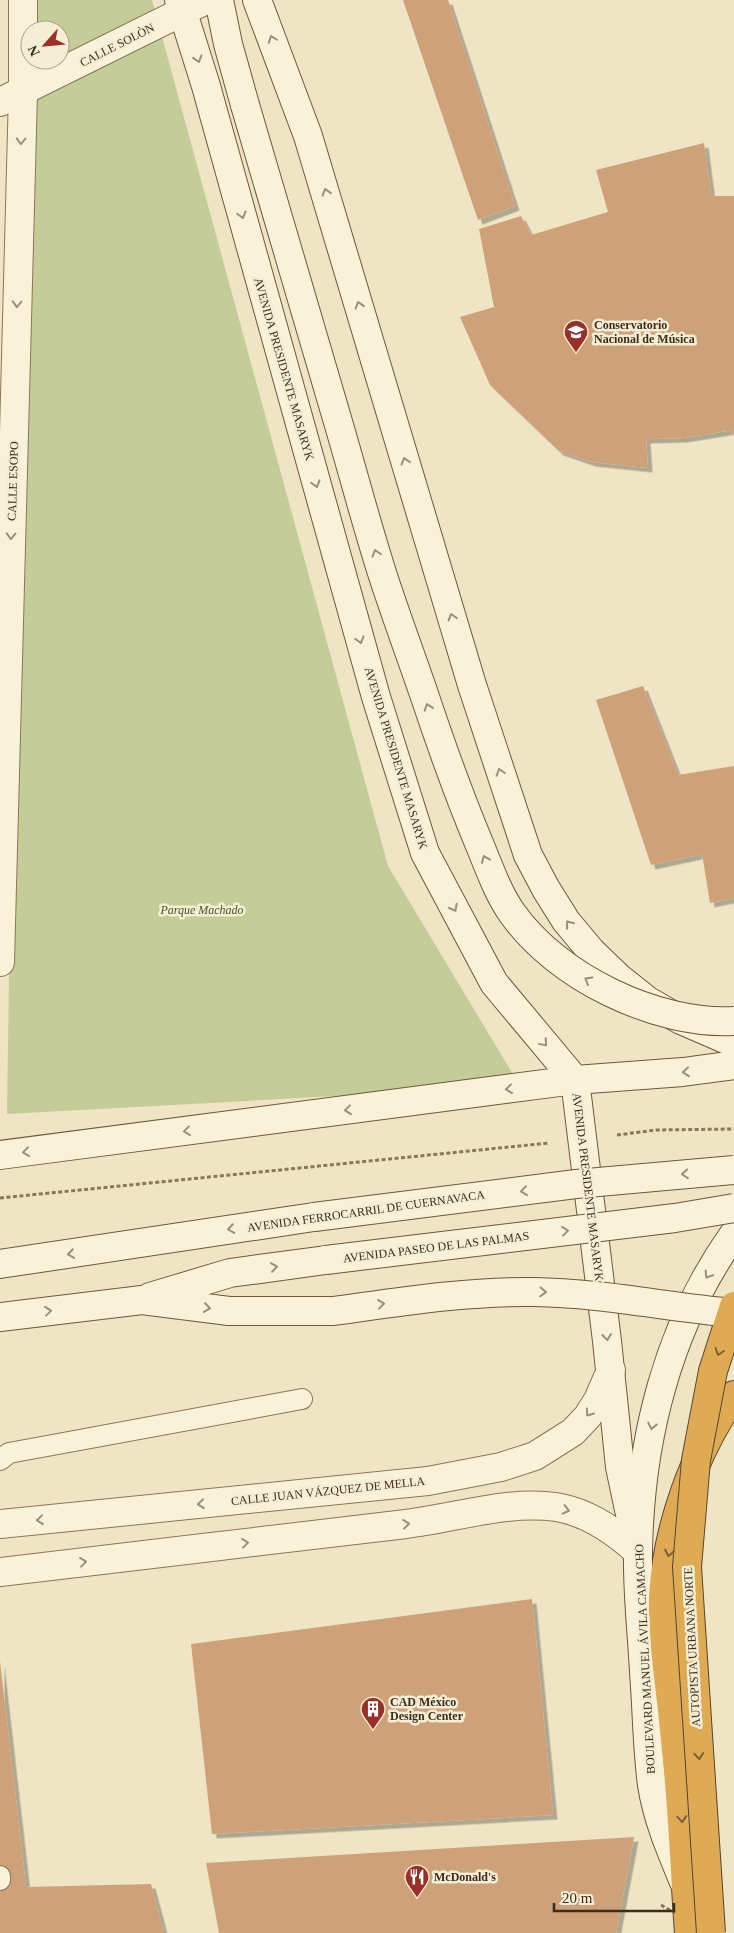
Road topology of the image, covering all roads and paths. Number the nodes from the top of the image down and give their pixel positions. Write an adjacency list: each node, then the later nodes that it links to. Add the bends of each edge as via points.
1 (23, 0): 5 (street, CALLE ESOPO)
2 (219, 0): 7 (street, one-way to 2, bridge, via 703,1021 674,1016 593,984 569,969 528,933 500,892 458,793 383,574 245,105)
3 (257, 0): 8 (street, one-way to 3, via 681,1020 648,1001 619,978 566,921 528,854 472,685 308,136)
4 (189, 4): 5 (street, CALLE SOLÒN); 10 (street, AVENIDA PRESIDENTE MASARYK, one-way to 10, via 206,86 376,697 425,854 494,983)
5 (11, 98): 6 (street, CALLE ESOPO, one-way to 6)
6 (0, 962)
7 (734, 1021)
8 (734, 1043)
9 (734, 1065): 10 (street, one-way to 10)
10 (575, 1080): 14 (street, one-way to 14); 24 (street, AVENIDA PRESIDENTE MASARYK, one-way to 24)
11 (734, 1129): 12 (path)
12 (622, 1134)
13 (556, 1143): 16 (path)
14 (0, 1155)
15 (734, 1170): 19 (street, AVENIDA FERROCARRIL DE CUERNAVACA, one-way to 19, bridge, via 576,1184 314,1217)
16 (0, 1198)
17 (734, 1208): 20 (street, AVENIDA PASEO DE LAS PALMAS, one-way to 17, bridge, via 230,1273)
18 (734, 1234): 31 (street, BOULEVARD MANUEL ÁVILA CAMACHO, one-way to 31, via 697,1292 674,1345 646,1456)
19 (0, 1264)
20 (142, 1300): 22 (street, one-way to 22, bridge, via 229,1311 333,1311 484,1293 534,1292 588,1294); 23 (street, one-way to 20)
21 (734, 1306): 37 (highway, AUTOPISTA URBANA NORTE, one-way to 37, bridge, via 713,1371 696,1460 687,1567)
22 (734, 1312)
23 (0, 1317)
24 (610, 1370): 28 (street, CALLE JUAN VÁZQUEZ DE MELLA, one-way to 28, via 588,1416 555,1445 535,1456 501,1467); 31 (street, AVENIDA PRESIDENTE MASARYK, via 620,1467)
25 (734, 1395): 35 (highway, BOULEVARD MANUEL ÁVILA CAMACHO, one-way to 35, via 698,1460 680,1508 668,1556 663,1597)
26 (302, 1399): 27 (lane, via 9,1453)
27 (0, 1460)
28 (428, 1481): 29 (street); 30 (street, CALLE JUAN VÁZQUEZ DE MELLA, one-way to 30)
29 (433, 1521): 31 (street, one-way to 31, via 522,1505 556,1508 578,1513 604,1525); 32 (street, one-way to 29)
30 (0, 1524)
31 (638, 1552): 35 (street, BOULEVARD MANUEL ÁVILA CAMACHO, via 652,1786 665,1834)
32 (0, 1572)
33 (0, 1876): 34 (lane)
34 (0, 1880)
35 (686, 1888): 36 (highway, BOULEVARD MANUEL ÁVILA CAMACHO)
36 (689, 1933)
37 (711, 1933)

